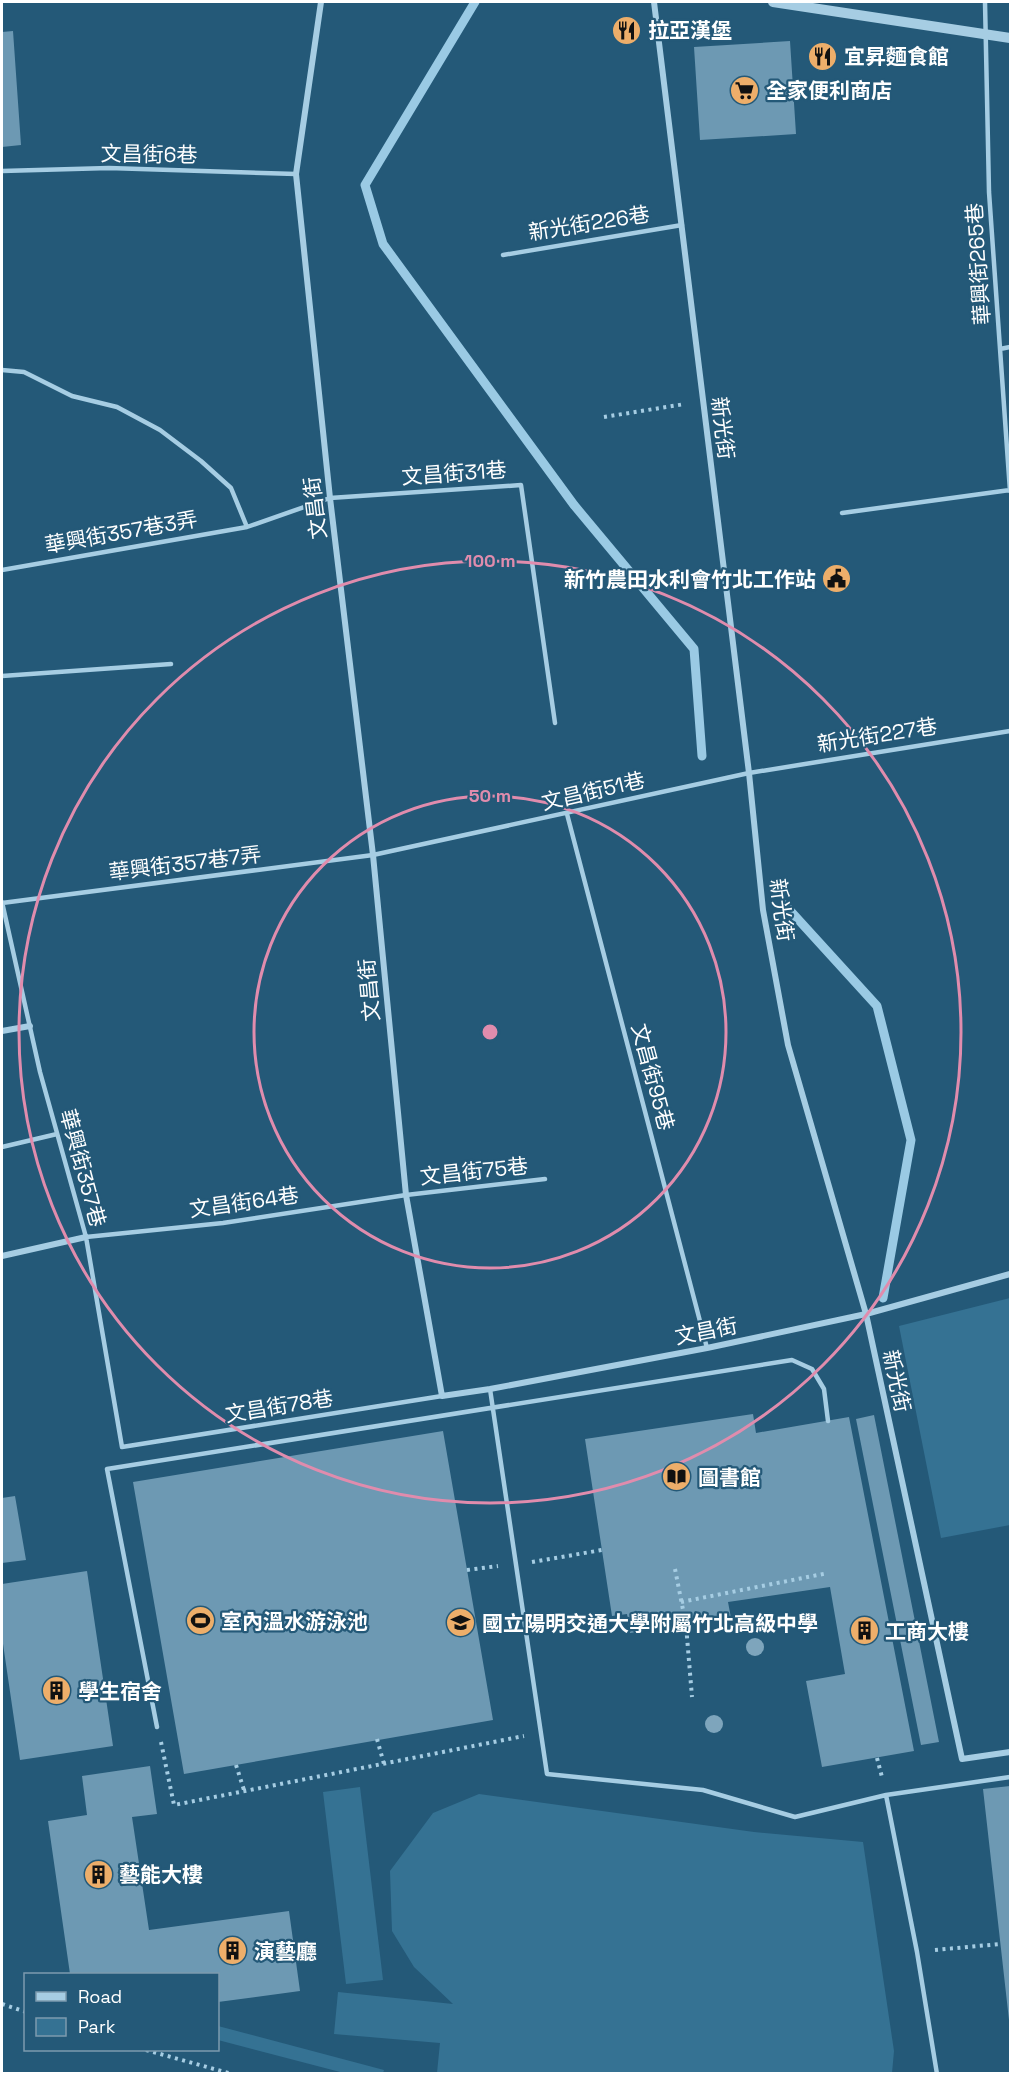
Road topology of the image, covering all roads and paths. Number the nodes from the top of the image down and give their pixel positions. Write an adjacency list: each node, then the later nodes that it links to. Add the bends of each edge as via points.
1 (321, 2): 8 (street, 文昌街)
2 (654, 2): 9 (street, 新光街)
3 (773, 2): 5 (street)
4 (985, 2): 5 (lane, 華興街265巷)
5 (986, 34): 6 (street); 12 (lane, 華興街265巷, via 989,192)
6 (1011, 38)
7 (2, 171): 8 (lane, 文昌街6巷, via 109,168)
8 (296, 174): 17 (street, 文昌街)
9 (682, 225): 10 (lane, 新光街226巷); 14 (street, 新光街)
10 (503, 255)
11 (1011, 347): 12 (lane)
12 (1000, 348): 16 (lane, 華興街265巷)
13 (2, 370): 19 (lane, via 24,372 72,396 117,407 160,430 231,488)
14 (703, 401): 15 (path); 25 (street, 新光街)
15 (604, 417)
16 (1010, 491): 18 (lane)
17 (330, 498): 19 (lane, 華興街357巷3弄); 23 (lane, 文昌街31巷, via 521,485); 27 (street, 文昌街)
18 (842, 513)
19 (247, 527): 20 (lane, 華興街357巷3弄)
20 (2, 570)
21 (171, 664): 22 (lane)
22 (2, 676)
23 (555, 723)
24 (1011, 731): 25 (lane, 新光街227巷)
25 (749, 772): 26 (lane, 文昌街51巷); 38 (street, 新光街, via 763,910 788,1045)
26 (567, 814): 27 (lane, 文昌街51巷); 39 (lane, 文昌街95巷)
27 (373, 855): 28 (lane, 華興街357巷7弄); 34 (street, 文昌街)
28 (2, 902): 29 (lane, 華興街357巷)
29 (30, 1026): 30 (street); 31 (lane, 華興街357巷)
30 (2, 1031)
31 (57, 1134): 32 (lane); 35 (lane, 華興街357巷)
32 (2, 1147)
33 (545, 1179): 34 (lane, 文昌街75巷)
34 (406, 1195): 35 (lane, 文昌街64巷); 41 (street, 文昌街)
35 (86, 1237): 36 (street); 44 (lane, 華興街357巷)
36 (2, 1256)
37 (1011, 1274): 38 (street, 文昌街)
38 (866, 1314): 39 (street, 文昌街); 52 (street, 新光街, via 962,1759)
39 (707, 1348): 40 (street, 文昌街)
40 (490, 1389): 41 (street, 文昌街); 42 (lane)
41 (442, 1396): 44 (lane, 文昌街78巷)
42 (492, 1409): 43 (lane, via 792,1360 812,1369 824,1389); 49 (lane, via 107,1469); 50 (lane)
43 (828, 1421)
44 (122, 1447)
45 (675, 1569): 47 (path)
46 (828, 1573): 47 (path)
47 (681, 1602): 48 (path)
48 (692, 1697)
49 (157, 1727): 56 (path, via 174,1805)
50 (539, 1733): 53 (path); 57 (lane, via 547,1774 703,1790 795,1817)
51 (376, 1739): 53 (path)
52 (1011, 1752)
53 (384, 1764): 56 (path)
54 (236, 1765): 56 (path)
55 (1011, 1777): 57 (lane)
56 (244, 1790)
57 (886, 1795): 59 (lane)
58 (1000, 1944): 59 (path)
59 (916, 1952): 64 (lane)
60 (2, 2004): 61 (path)
61 (24, 2011)
62 (153, 2051): 63 (path)
63 (232, 2073)
64 (937, 2073)

